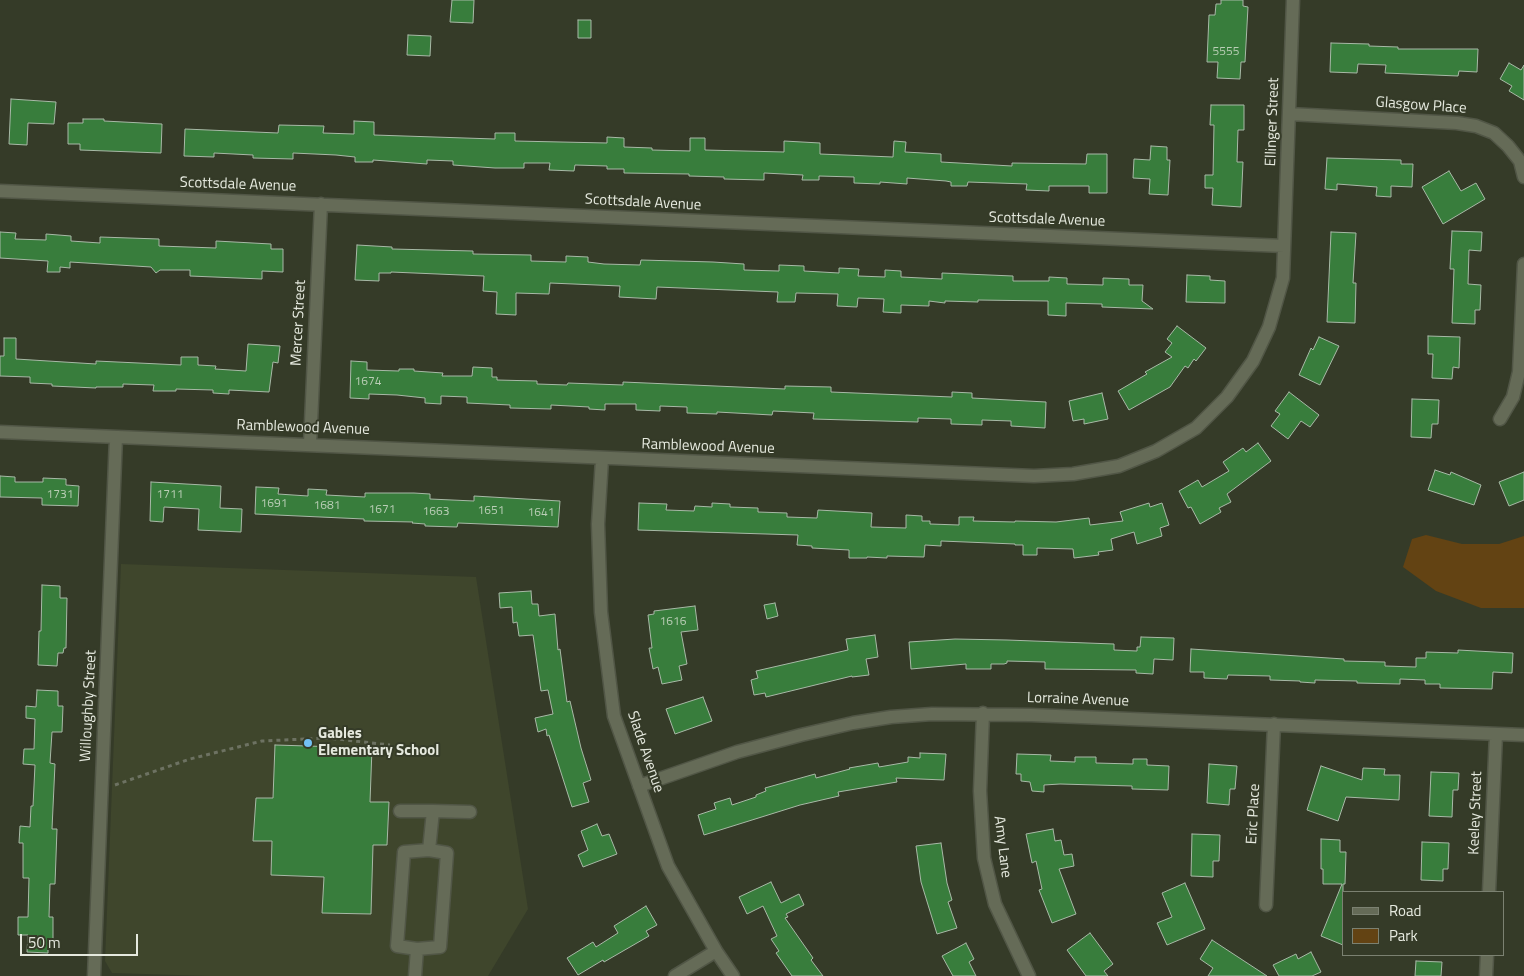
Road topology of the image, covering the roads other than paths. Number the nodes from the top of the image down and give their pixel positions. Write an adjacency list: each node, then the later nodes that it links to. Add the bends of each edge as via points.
1 (1293, 0): 2 (street, Ellinger Street)
2 (1289, 114): 3 (street, Glasgow Place, via 1476,126 1494,133 1508,146 1520,161); 6 (street, Ellinger Street)
3 (1524, 177)
4 (0, 191): 5 (street, Scottsdale Avenue)
5 (321, 204): 6 (street, Scottsdale Avenue); 11 (street, Mercer Street)
6 (1284, 246): 12 (street, Ramblewood Avenue, via 1283,278 1269,327 1252,361 1227,397 1196,428 1156,451 1119,466 1073,474 1034,476)
7 (1524, 264): 8 (street, via 1518,372 1513,397)
8 (1500, 419)
9 (0, 432): 10 (street, Ramblewood Avenue)
10 (116, 437): 11 (street, Ramblewood Avenue); 27 (street, Willoughby Street)
11 (310, 444): 12 (street, Ramblewood Avenue)
12 (602, 458): 17 (street, Slade Avenue, via 598,524 601,612 614,716)
13 (983, 714): 14 (street, Lorraine Avenue); 17 (street, Lorraine Avenue, via 932,714 853,723 737,752); 31 (street, Amy Lane, via 980,791 984,858 995,904)
14 (1274, 724): 15 (street, Lorraine Avenue); 23 (street, Eric Place)
15 (1496, 734): 16 (street, Lorraine Avenue); 22 (street, Keeley Street)
16 (1524, 736)
17 (640, 786): 25 (street, Slade Avenue, via 668,866)
18 (400, 811): 19 (street)
19 (433, 811): 20 (street); 21 (street)
20 (470, 812)
21 (429, 850): 24 (street, via 447,853 440,947); 24 (street, via 404,852 397,946)
22 (1489, 891)
23 (1266, 905)
24 (417, 949): 28 (street)
25 (716, 951): 29 (street); 30 (street, Slade Avenue)
26 (1486, 956): 32 (street)
27 (94, 976)
28 (414, 976)
29 (675, 976)
30 (733, 976)
31 (1029, 976)
32 (1486, 976)

